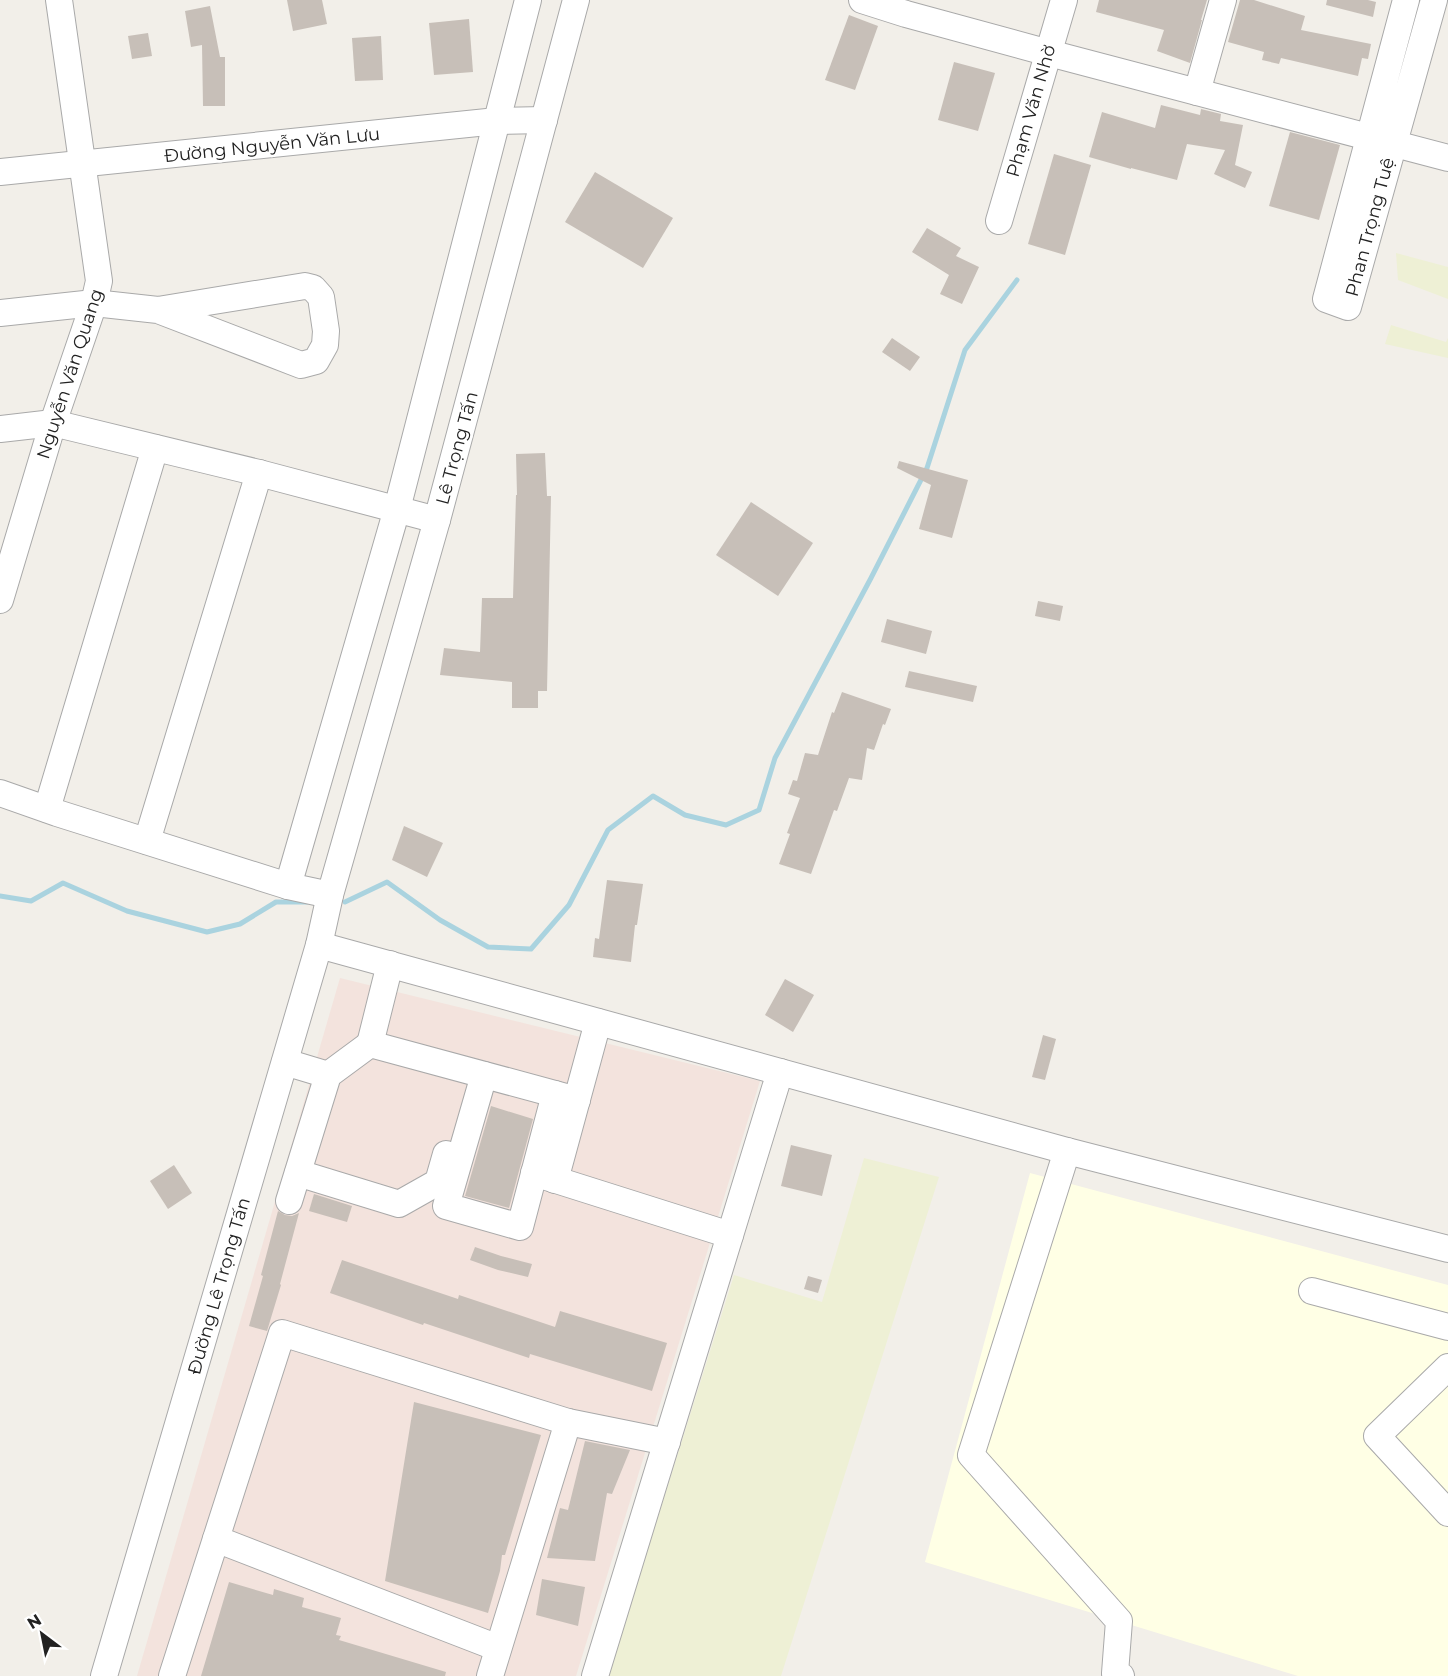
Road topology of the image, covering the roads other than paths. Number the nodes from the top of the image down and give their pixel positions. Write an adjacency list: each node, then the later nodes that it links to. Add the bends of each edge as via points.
1 (59, 0): 17 (street, Nguyễn Văn Quang)
2 (528, 0): 13 (street)
3 (576, 0): 12 (street, Lê Trọng Tấn)
4 (862, 0): 9 (street)
5 (1064, 0): 10 (street, Phạm Văn Nhờ)
6 (1223, 0): 11 (street)
7 (1406, 0): 14 (street, Phan Trọng Tuệ)
8 (1434, 0): 15 (street, Phan Trọng Tuệ)
9 (908, 7): 10 (street)
10 (1049, 53): 11 (street); 19 (street, Phạm Văn Nhờ)
11 (1197, 92): 14 (street)
12 (544, 120): 13 (street, Đường Nguyễn Văn Lưu); 28 (street, Lê Trọng Tấn)
13 (497, 121): 17 (street, Đường Nguyễn Văn Lưu); 27 (street)
14 (1368, 137): 15 (street); 15 (street, Phan Trọng Tuệ, via 1326,299 1348,306)
15 (1393, 144): 16 (street)
16 (1448, 158)
17 (84, 165): 18 (street, Đường Nguyễn Văn Lưu); 20 (street, Nguyễn Văn Quang, via 99,281)
18 (0, 172)
19 (999, 221)
20 (94, 303): 21 (street); 22 (street); 23 (street, Nguyễn Văn Quang)
21 (158, 310): 21 (street, via 301,365 316,361 325,345 321,297 305,286)
22 (0, 314)
23 (53, 423): 24 (street); 25 (street); 29 (street, Nguyễn Văn Quang)
24 (0, 429)
25 (155, 448): 26 (street); 32 (street)
26 (259, 473): 27 (street); 33 (street)
27 (397, 509): 28 (street); 34 (street)
28 (438, 520): 35 (street, Lê Trọng Tấn)
29 (10, 533): 30 (street, Nguyễn Văn Quang)
30 (0, 600)
31 (0, 793): 32 (street)
32 (46, 809): 33 (street)
33 (147, 841): 34 (street)
34 (288, 886): 35 (street)
35 (330, 895): 36 (street, Đường Lê Trọng Tấn)
36 (319, 945): 37 (street); 40 (street, Đường Lê Trọng Tấn)
37 (390, 964): 38 (street); 39 (street)
38 (598, 1022): 41 (street); 44 (street)
39 (370, 1044): 42 (street); 43 (street)
40 (285, 1062): 43 (street); 59 (street, Đường Lê Trọng Tấn)
41 (780, 1072): 45 (street); 49 (street)
42 (477, 1073): 44 (street); 46 (street, via 438,1182 399,1204); 47 (street, via 446,1206 520,1227)
43 (328, 1075): 46 (street)
44 (566, 1097): 47 (street)
45 (1067, 1151): 50 (street); 63 (street, via 971,1455 1119,1621 1115,1673)
46 (298, 1173): 48 (street)
47 (545, 1177): 49 (street)
48 (290, 1202)
49 (730, 1235): 55 (street)
50 (1448, 1249)
51 (1312, 1291): 52 (street)
52 (1448, 1327)
53 (1448, 1366): 56 (street, via 1377,1436)
54 (568, 1422): 55 (street); 57 (street, via 282,1333); 58 (street)
55 (667, 1442): 62 (street)
56 (1448, 1513)
57 (216, 1539): 58 (street); 60 (street)
58 (498, 1648): 61 (street)
59 (104, 1676)
60 (172, 1676)
61 (489, 1676)
62 (595, 1676)
63 (1121, 1676)

